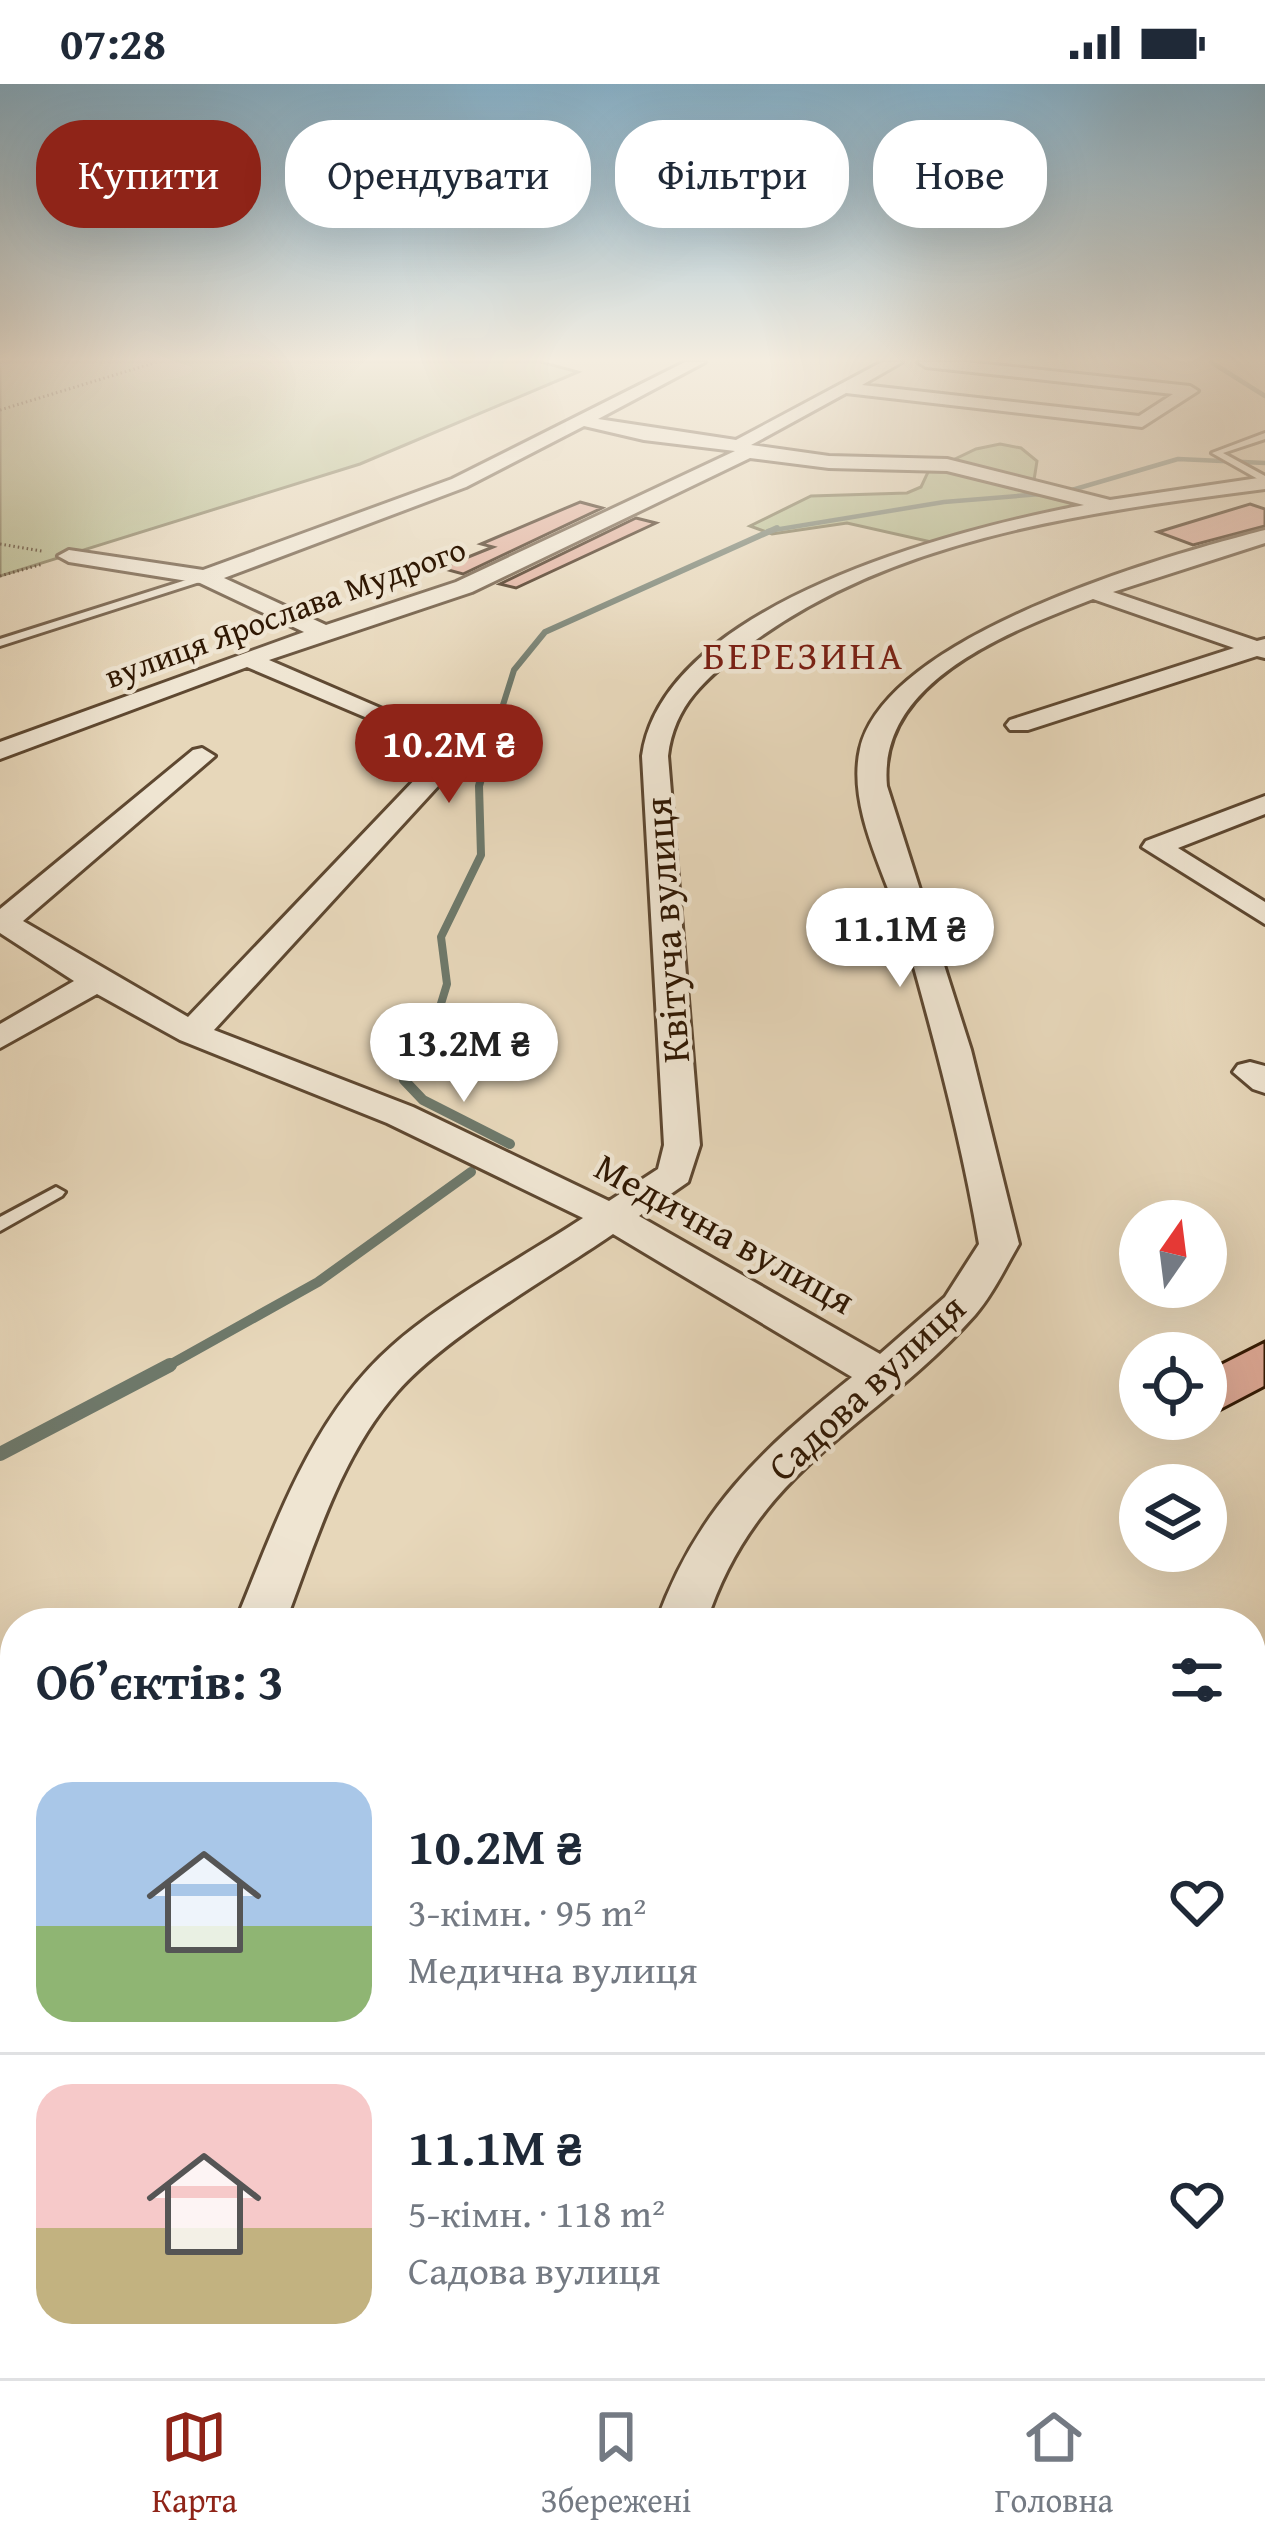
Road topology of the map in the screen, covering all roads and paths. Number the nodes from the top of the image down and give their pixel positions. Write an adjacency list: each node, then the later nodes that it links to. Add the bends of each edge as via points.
1 (487, 469): 10 (street)
2 (703, 469): 12 (street, вулиця Ярослава Мудрого, via 464,587)
3 (960, 469): 5 (street)
4 (1265, 482): 5 (street, Квітуча вулиця)
5 (1108, 505): 26 (street, Квітуча вулиця, via 1000,529 806,597 735,641 668,708 656,756 682,1145 675,1174)
6 (1265, 536): 11 (street, Садова вулиця)
7 (0, 544): 8 (path)
8 (69, 556): 9 (path); 10 (street)
9 (0, 576)
10 (205, 577): 12 (street); 13 (lane)
11 (1093, 592): 14 (street); 28 (street, Садова вулиця, via 932,668 902,697 872,749 879,804 964,1090 999,1244 962,1305)
12 (326, 634): 15 (street, вулиця Ярослава Мудрого)
13 (0, 643)
14 (1262, 649): 16 (street)
15 (248, 659): 17 (street, вулиця Ярослава Мудрого); 23 (street, via 460,748)
16 (1019, 725)
17 (0, 751)
18 (202, 756): 21 (street)
19 (1265, 804): 20 (street, via 1156,847)
20 (1265, 915)
21 (2, 921): 22 (street, Медична вулиця)
22 (97, 981): 23 (street, Медична вулиця); 24 (street)
23 (192, 1033): 26 (street, Медична вулиця, via 400,1114)
24 (0, 1038)
25 (56, 1192): 27 (lane)
26 (610, 1216): 28 (street, Медична вулиця); 29 (street, Квітуча вулиця, via 376,1383 332,1447)
27 (0, 1225)
28 (880, 1374): 30 (street, Садова вулиця, via 738,1506 689,1585)
29 (266, 1608)
30 (684, 1608)

